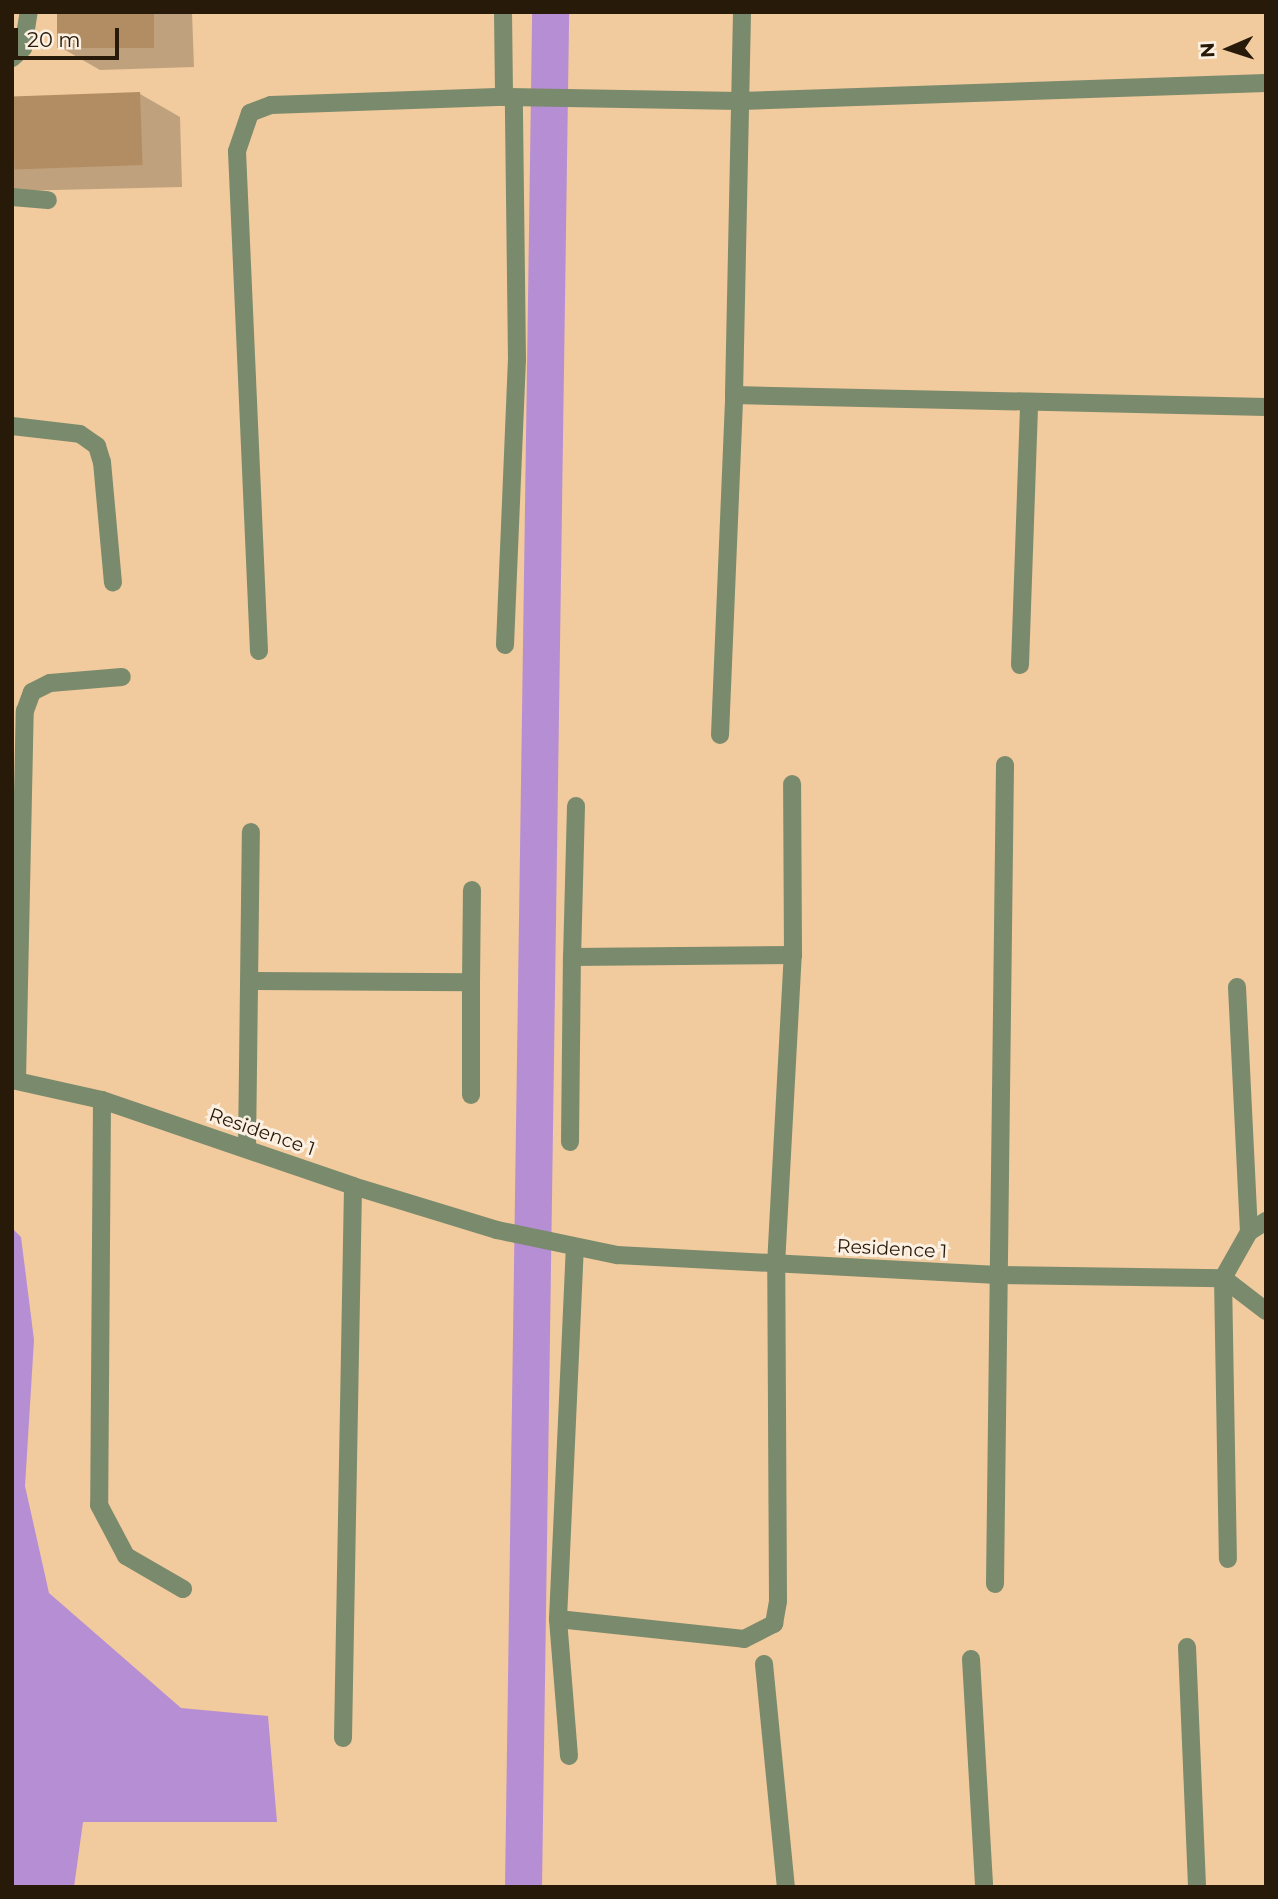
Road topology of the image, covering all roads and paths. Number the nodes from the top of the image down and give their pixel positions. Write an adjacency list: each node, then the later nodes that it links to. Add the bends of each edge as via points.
1 (29, 12): 4 (street, via 23,48)
2 (503, 12): 6 (street)
3 (742, 12): 7 (street)
4 (12, 58)
5 (1266, 83): 7 (street)
6 (513, 98): 7 (street); 15 (street, via 516,360); 16 (street, via 271,105 250,113 237,151)
7 (740, 101): 10 (street)
8 (12, 197): 9 (street)
9 (48, 200)
10 (734, 395): 11 (street); 19 (street)
11 (1029, 402): 12 (street); 17 (street)
12 (1266, 407)
13 (12, 426): 14 (street, via 80,434 97,446)
14 (113, 583)
15 (505, 645)
16 (259, 651)
17 (1020, 665)
18 (122, 677): 30 (street, via 50,683 32,692 25,710)
19 (720, 735)
20 (1005, 765): 40 (street)
21 (792, 784): 25 (street)
22 (576, 806): 26 (street)
23 (251, 832): 27 (street)
24 (472, 890): 28 (street)
25 (793, 955): 26 (street); 39 (street)
26 (572, 957): 33 (street)
27 (251, 981): 28 (street); 34 (street)
28 (471, 982): 31 (street)
29 (1237, 987): 37 (street)
30 (15, 1080): 32 (street, Residence 1)
31 (471, 1095)
32 (102, 1100): 34 (street, Residence 1); 45 (street, via 99,1505 126,1556)
33 (570, 1142)
34 (247, 1149): 35 (street, Residence 1)
35 (353, 1186): 38 (street, Residence 1, via 497,1230); 50 (street)
36 (1266, 1221): 37 (street)
37 (1249, 1232): 41 (street)
38 (567, 1245): 39 (street, Residence 1, via 617,1255); 46 (street)
39 (776, 1265): 40 (street, Residence 1); 46 (street, via 778,1601 774,1624 744,1639)
40 (997, 1275): 41 (street, Residence 1); 44 (street)
41 (1223, 1278): 42 (street); 43 (street)
42 (1266, 1311)
43 (1228, 1559)
44 (995, 1584)
45 (183, 1589)
46 (558, 1619): 51 (street)
47 (1187, 1647): 54 (street)
48 (971, 1659): 53 (street)
49 (764, 1664): 52 (street)
50 (343, 1738)
51 (569, 1756)
52 (786, 1887)
53 (984, 1887)
54 (1197, 1887)

